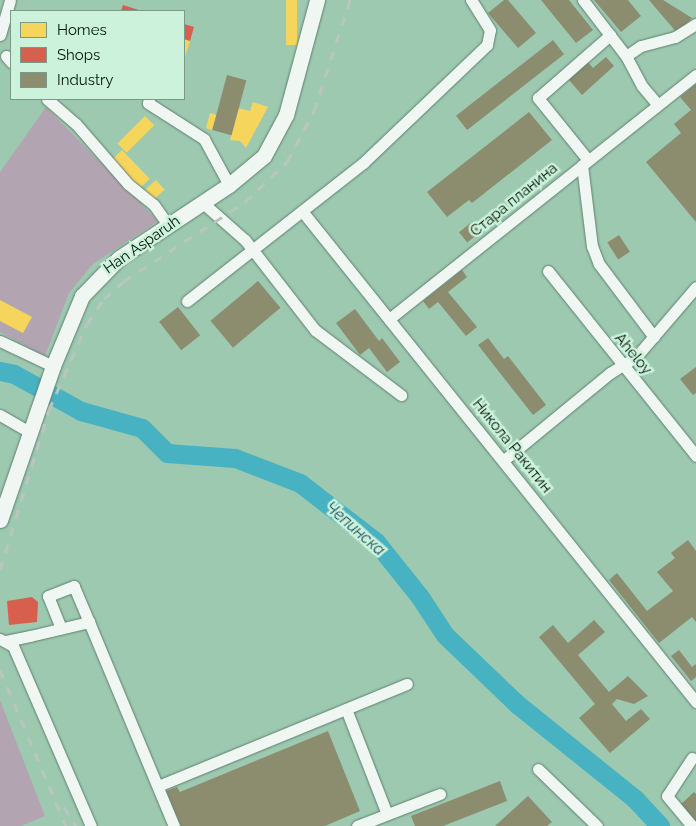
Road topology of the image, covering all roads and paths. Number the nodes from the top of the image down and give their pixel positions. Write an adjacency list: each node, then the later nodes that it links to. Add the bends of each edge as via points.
1 (10, 0): 6 (street)
2 (317, 0): 14 (main road, Han Asparuh, via 286,115 276,140 264,156)
3 (471, 0): 16 (street, via 490,30 486,45 362,163)
4 (583, 0): 7 (street)
5 (696, 24): 8 (street, via 675,37 641,46)
6 (0, 35)
7 (610, 35): 8 (street); 13 (street, via 538,98)
8 (626, 56): 12 (street, via 642,86)
9 (696, 75): 12 (street, Стара планина)
10 (48, 100): 17 (street, via 76,124 128,184 154,205)
11 (149, 100): 14 (street, via 148,103 204,138)
12 (657, 104): 13 (street, Стара планина)
13 (585, 162): 22 (street, Стара планина); 23 (street, via 592,246 599,264)
14 (229, 185): 15 (main road, Han Asparuh)
15 (203, 204): 17 (main road, Han Asparuh); 18 (street, via 233,227)
16 (302, 211): 18 (street); 22 (street, Никола Ракитин)
17 (168, 225): 26 (main road, Han Asparuh, via 119,258 87,289 70,318)
18 (252, 249): 21 (street); 27 (street, via 315,330)
19 (548, 271): 25 (street, Aheloy)
20 (696, 288): 23 (street)
21 (187, 300)
22 (389, 319): 31 (street, Никола Ракитин)
23 (654, 337): 25 (street)
24 (0, 341): 26 (street)
25 (622, 367): 30 (street, Aheloy); 31 (street, via 610,373)
26 (51, 372): 29 (main road, Han Asparuh)
27 (401, 395)
28 (0, 415): 29 (street)
29 (30, 432): 32 (main road, Han Asparuh)
30 (696, 456)
31 (504, 460): 37 (street, Никола Ракитин)
32 (0, 520)
33 (88, 622): 34 (street); 34 (street, via 74,586 48,596); 41 (street)
34 (61, 628): 35 (street)
35 (3, 640): 44 (street, via 13,646)
36 (407, 684): 38 (street)
37 (696, 702)
38 (346, 709): 41 (street); 43 (street)
39 (692, 758): 48 (street, via 667,796)
40 (538, 769): 47 (street)
41 (158, 786): 45 (street)
42 (440, 794): 43 (street)
43 (388, 814): 46 (street)
44 (91, 826)
45 (174, 826)
46 (357, 826)
47 (597, 826)
48 (692, 826)

